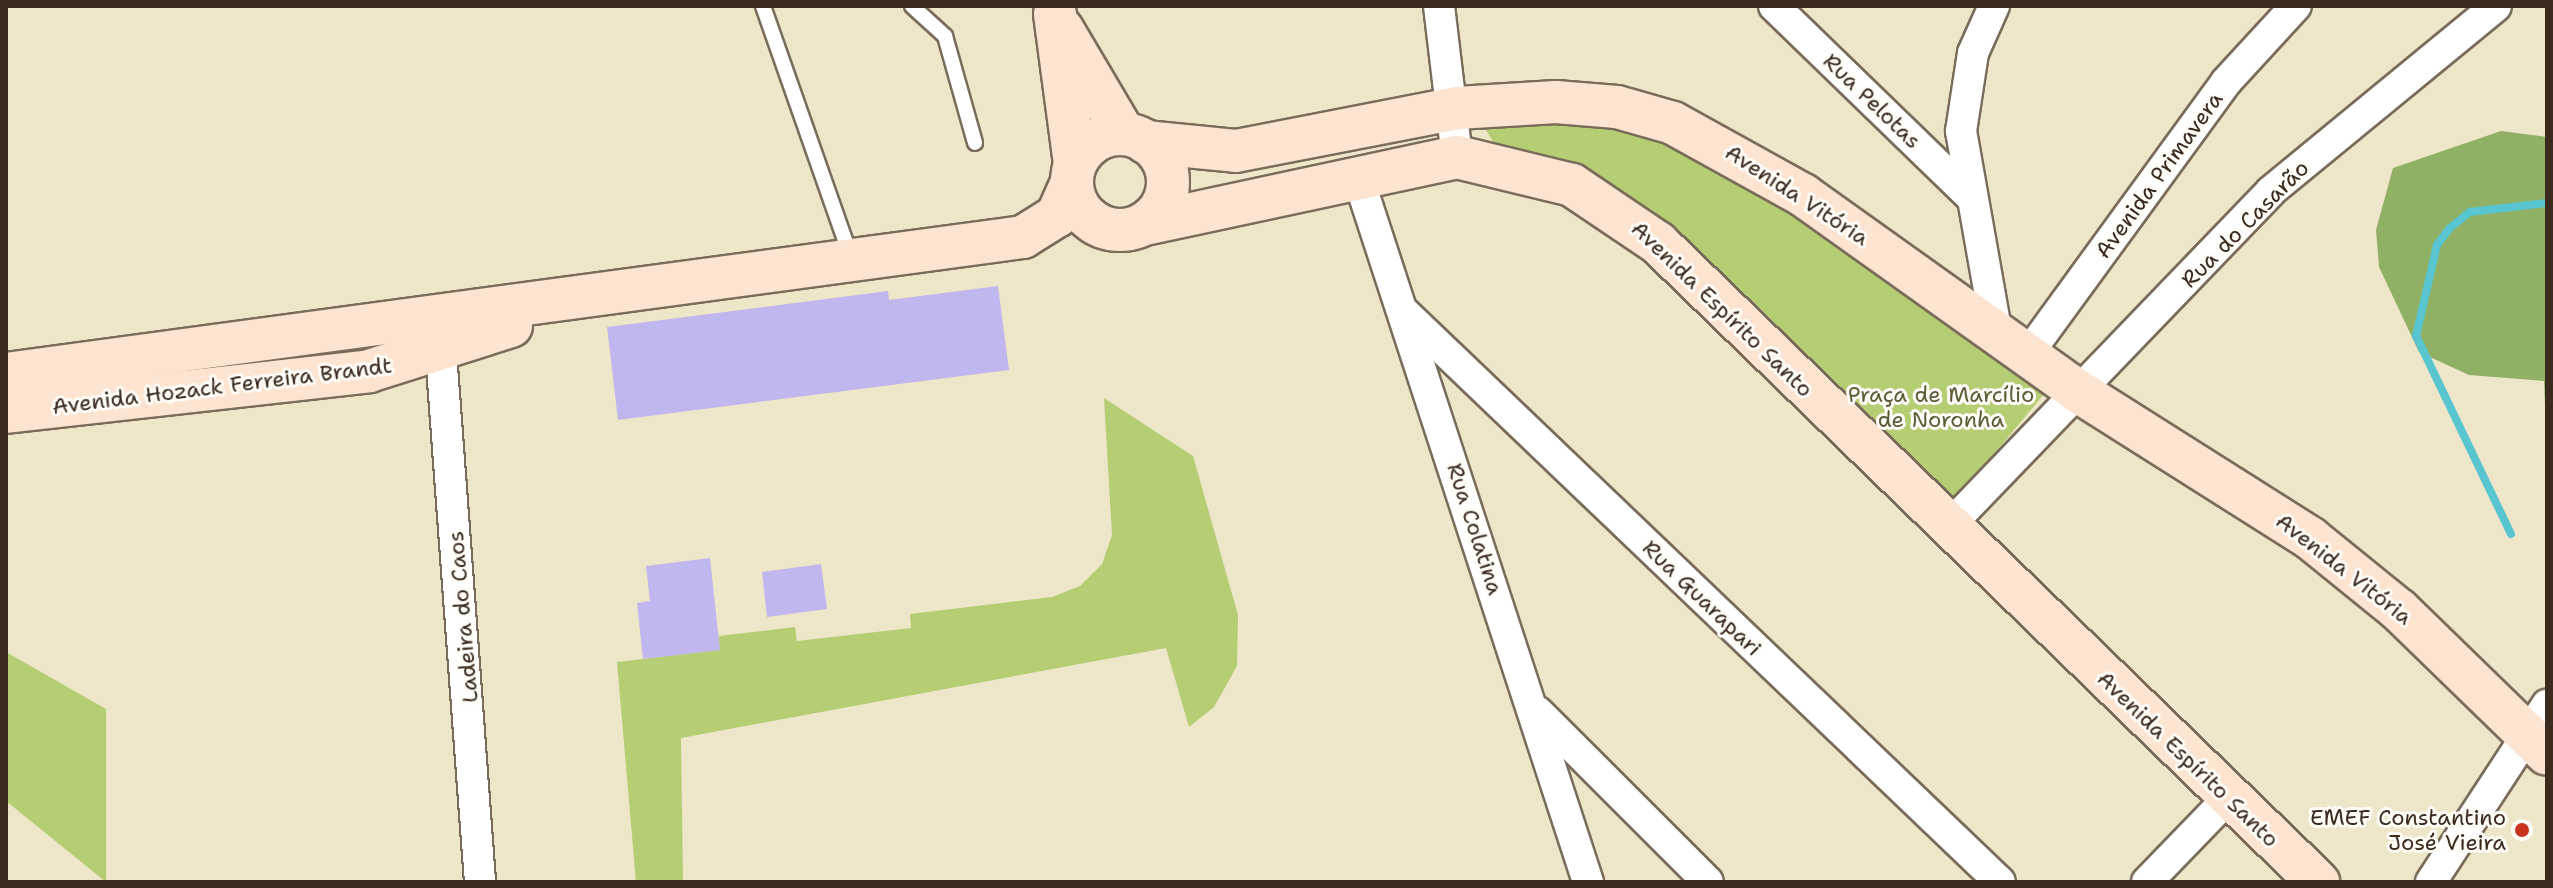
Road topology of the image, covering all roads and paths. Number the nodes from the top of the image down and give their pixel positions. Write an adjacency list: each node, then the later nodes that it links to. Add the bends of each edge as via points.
1 (763, 6): 18 (lane, via 847,228)
2 (912, 6): 11 (lane, via 945,36)
3 (1439, 6): 9 (street)
4 (1774, 6): 15 (street, Rua Pelotas)
5 (1994, 6): 15 (street, via 1973,53 1961,131)
6 (2296, 6): 21 (street, Avenida Primavera, via 2226,82)
7 (2496, 6): 24 (street, Rua do Casarão, via 2271,191)
8 (1054, 10): 10 (street); 13 (street)
9 (1468, 107): 10 (street, Avenida Vitória, via 1236,151); 12 (street); 21 (street, Avenida Vitória, via 1571,103 1673,123 1803,195)
10 (1135, 138): 13 (street, via 1087,147); 16 (street, via 1163,162 1167,192)
11 (975, 143)
12 (1457, 157): 14 (street, Avenida Espírito Santo); 26 (street, Avenida Espírito Santo, via 1560,180 1614,208)
13 (1074, 173): 16 (street, via 1088,219); 17 (street, Avenida Hozack Ferreira Brandt, via 1057,216)
14 (1358, 177): 16 (street, Avenida Espírito Santo); 20 (street, Rua Colatina)
15 (1970, 196): 21 (street)
16 (1133, 227): 17 (street, Avenida Hozack Ferreira Brandt, via 1066,242)
17 (1023, 237): 18 (street, Avenida Hozack Ferreira Brandt)
18 (852, 261): 19 (street, Avenida Hozack Ferreira Brandt)
19 (620, 296): 22 (street, Avenida Hozack Ferreira Brandt); 23 (street, Avenida Hozack Ferreira Brandt)
20 (1405, 313): 27 (street, Rua Colatina); 33 (street, Rua Guarapari)
21 (2013, 340): 24 (street, Avenida Vitória)
22 (441, 353): 25 (street, Avenida Hozack Ferreira Brandt, via 369,371); 30 (street, Ladeira do Caos)
23 (6, 374)
24 (2076, 390): 26 (street); 28 (street, Avenida Vitória, via 2310,538)
25 (6, 412)
26 (1947, 528): 29 (street, Avenida Espírito Santo)
27 (1534, 708): 31 (street, Rua Colatina); 32 (street)
28 (2540, 732): 36 (street)
29 (2228, 798): 34 (street); 35 (street, Avenida Espírito Santo)
30 (480, 882)
31 (1588, 882)
32 (1708, 882)
33 (2000, 882)
34 (2147, 882)
35 (2318, 882)
36 (2431, 882)

